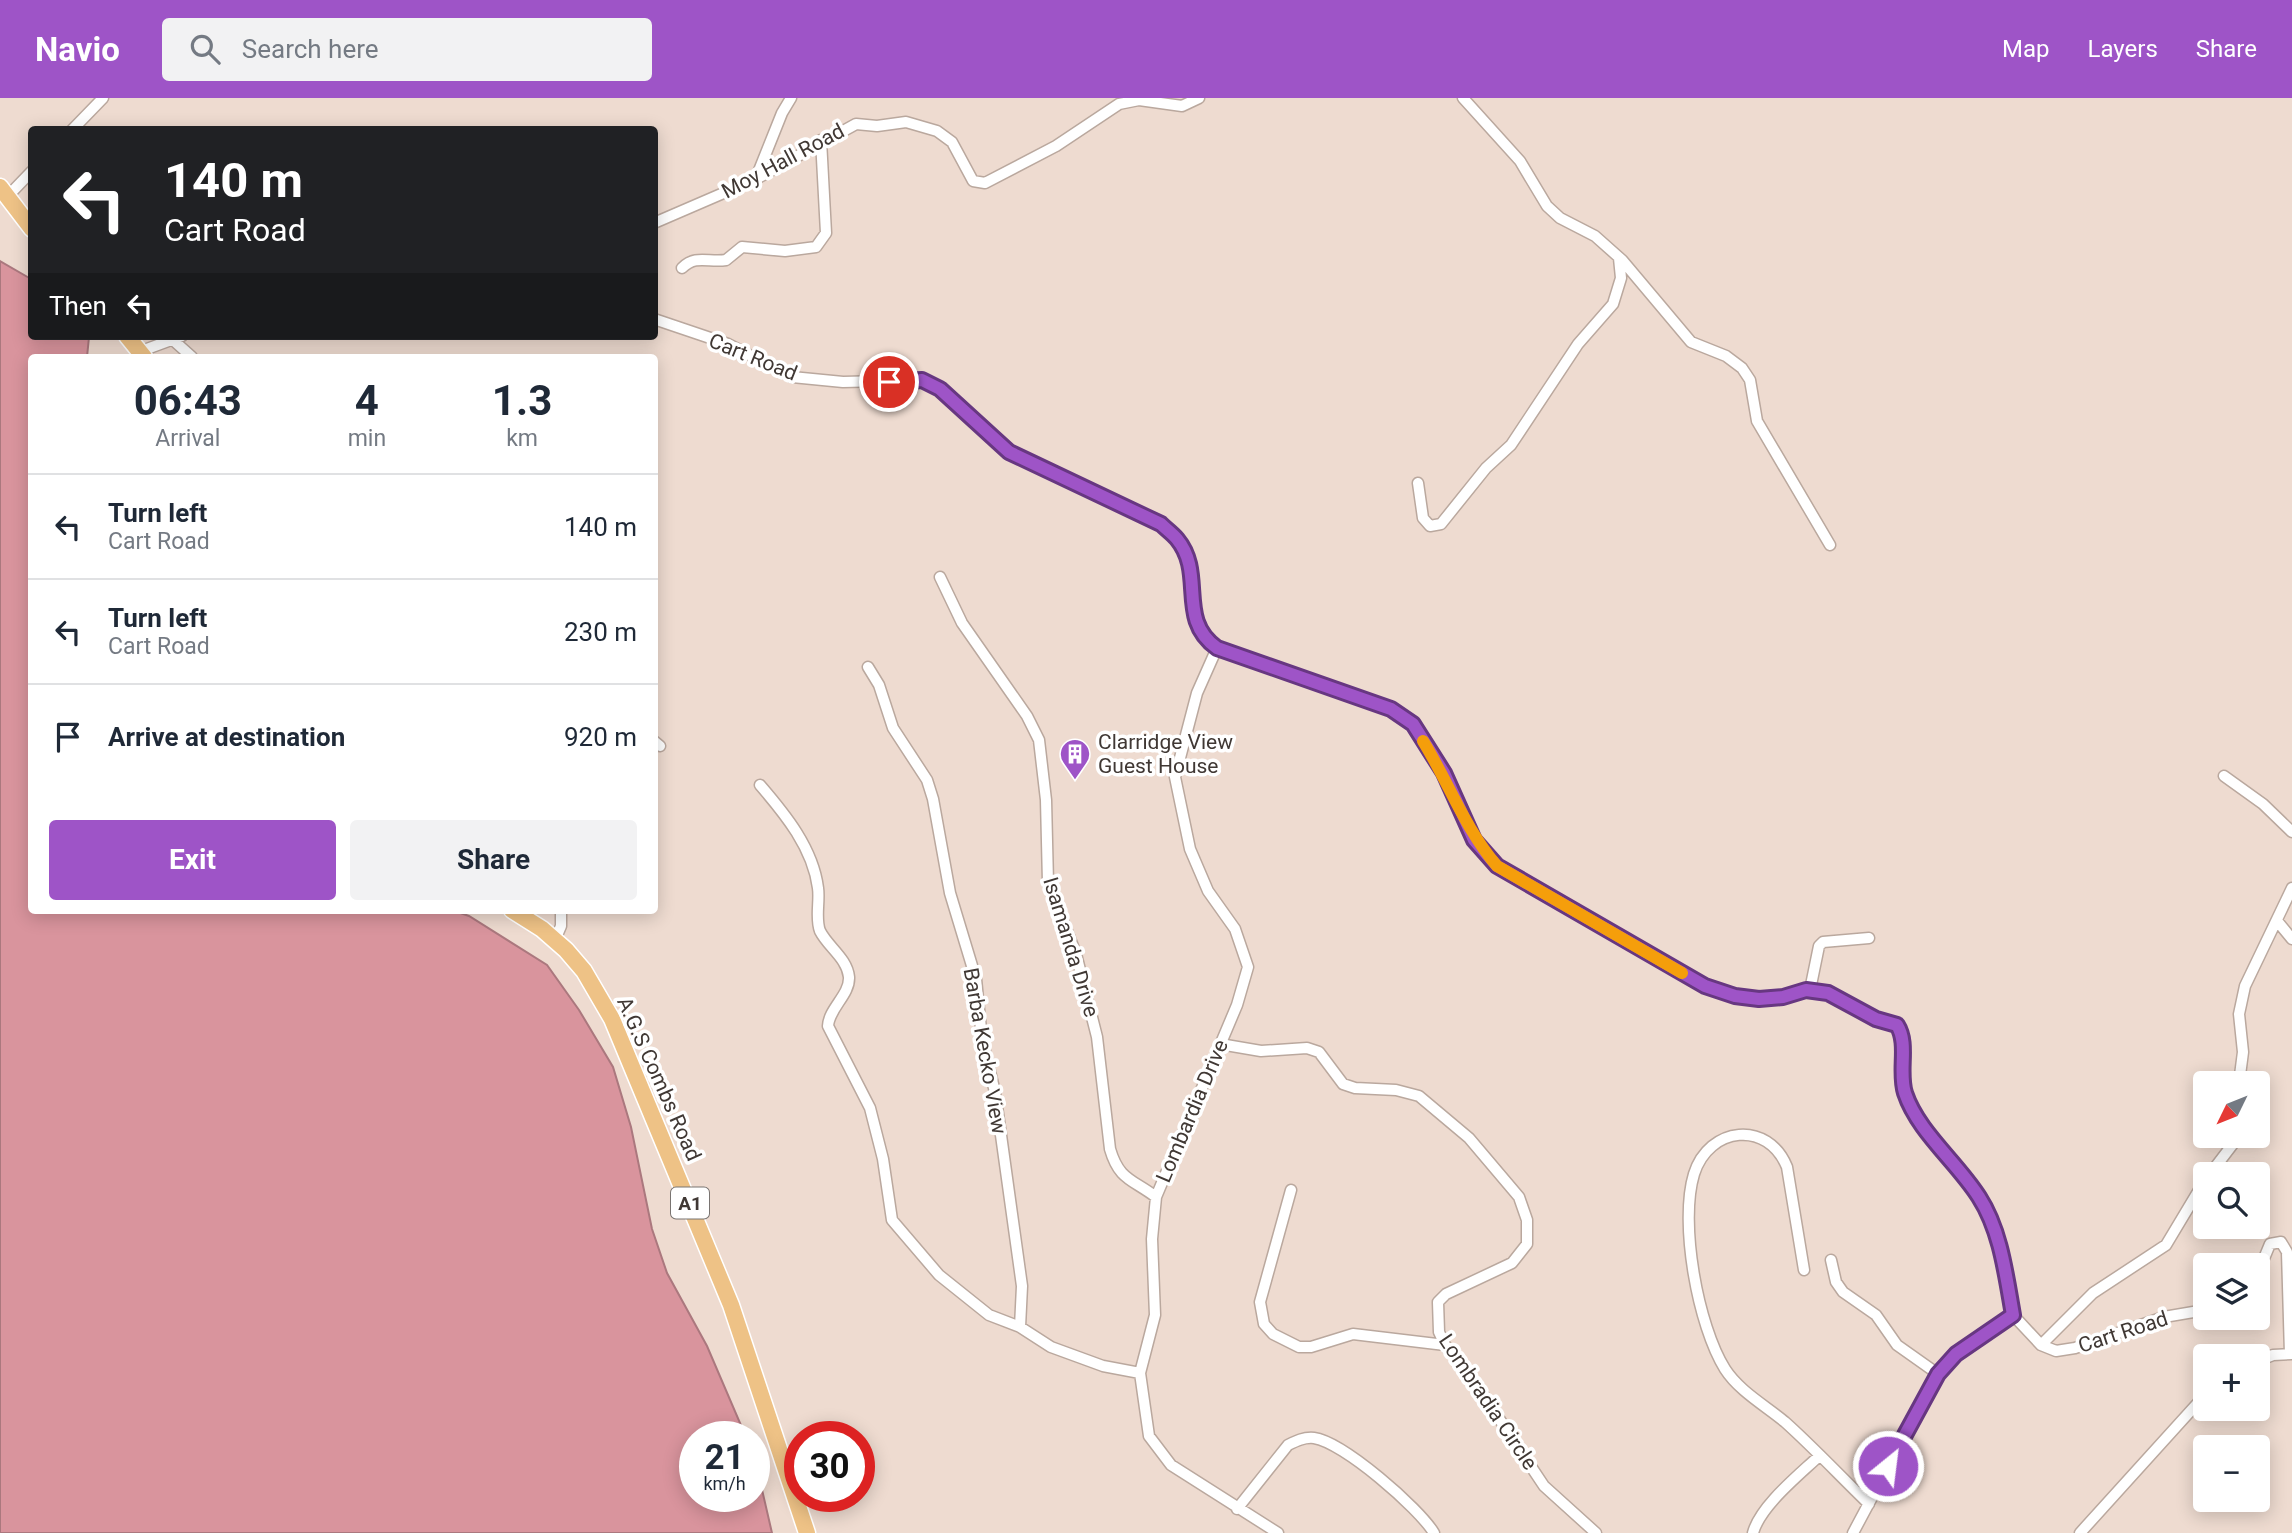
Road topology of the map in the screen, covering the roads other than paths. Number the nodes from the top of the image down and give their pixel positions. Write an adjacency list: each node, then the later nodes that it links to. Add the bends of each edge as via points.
1 (103, 98): 5 (street)
2 (791, 98): 8 (street)
3 (1199, 98): 6 (street, Moy Hall Road, via 1182,106 1139,100 1119,104 1056,146 985,183 973,181 953,142 937,131 906,122 856,124)
4 (1463, 98): 12 (street, via 1520,161 1547,206)
5 (76, 126)
6 (821, 141): 8 (street, Moy Hall Road); 13 (street, via 826,233 816,247 785,251 742,247 726,260 690,260)
7 (28, 174): 9 (street)
8 (756, 179): 10 (street, Moy Hall Road)
9 (2, 196): 11 (main road)
10 (658, 221)
11 (24, 227)
12 (1619, 257): 19 (street, via 1620,278 1613,304 1578,344 1511,445 1441,524 1430,526 1423,518); 20 (street, via 1691,342 1726,356 1746,374 1757,421)
13 (682, 268)
14 (658, 320): 22 (street, Cart Road, via 728,344 792,377 843,382 922,380 940,389 1009,452 1161,524 1179,540 1188,560 1194,620 1203,638)
15 (122, 340): 17 (main road)
16 (173, 340): 18 (street)
17 (137, 354)
18 (140, 354)
19 (1418, 483)
20 (1830, 545)
21 (940, 577): 41 (street, Isamanda Drive, via 962,623 1039,740 1048,883 1076,954 1097,1037 1110,1150 1124,1178)
22 (1217, 648): 35 (street, via 1391,709 1413,724 1444,773 1474,840 1497,866 1705,986 1759,999); 36 (street, Lombardia Drive, via 1197,693 1175,777 1190,849 1208,891 1235,929 1248,967)
23 (868, 667): 48 (street, Barba Kecko View, via 893,728 927,780 950,893 976,979 1022,1286)
24 (2224, 776): 26 (street)
25 (760, 785): 48 (street, via 813,863 819,891 818,927 847,969 848,986 828,1026 870,1108 892,1220 962,1296 989,1315)
26 (2292, 832)
27 (2292, 888): 31 (street)
28 (519, 914): 32 (main road, A.G.S Combs Road / A1)
29 (528, 914): 32 (main road, A.G.S Combs Road / A1)
30 (560, 914): 32 (street)
31 (2277, 922): 34 (street); 37 (street, via 2245,986 2239,1014)
32 (556, 937): 56 (main road, A.G.S Combs Road / A1, via 588,967 622,1018 734,1290); 61 (main road, A.G.S Combs Road / A1, via 584,971 612,1019 655,1118 730,1305)
33 (1869, 938): 35 (street, via 1823,942)
34 (2292, 939)
35 (1810, 990): 47 (street, via 1828,993 1897,1025 1902,1034 1905,1092 1917,1118 1981,1199 2002,1252)
36 (1220, 1044): 41 (street, Lombardia Drive); 49 (street, Lombradia Circle, via 1261,1051 1307,1048 1319,1052 1343,1084 1419,1096 1469,1138 1519,1197 1527,1220 1527,1244 1513,1263 1438,1302 1439,1332)
37 (2241, 1071)
38 (2230, 1148): 39 (street)
39 (2219, 1162)
40 (1291, 1190): 49 (street, via 1260,1302 1264,1324 1273,1334 1299,1347 1353,1334)
41 (1156, 1197): 53 (street, Lombardia Drive, via 1152,1239 1155,1315)
42 (2193, 1200): 50 (street, via 2166,1245 2094,1293)
43 (2266, 1253): 51 (street, via 2270,1244 2281,1242 2287,1252)
44 (1831, 1260): 54 (street, via 1843,1292 1877,1315 1897,1345)
45 (1804, 1270): 57 (street, via 1782,1154 1768,1140 1749,1134 1718,1141 1694,1171 1687,1218 1701,1306 1726,1371)
46 (2193, 1312): 50 (street, Cart Road, via 2164,1317 2075,1348 2056,1351)
47 (2013, 1315): 50 (street); 54 (street, via 1956,1354)
48 (1020, 1327): 53 (street, via 1079,1359)
49 (1445, 1345): 64 (street, Lombradia Circle, via 1544,1486)
50 (2041, 1345)
51 (2291, 1354): 52 (street)
52 (2270, 1358)
53 (1140, 1373): 59 (street, Lombardia Drive, via 1149,1437 1171,1465)
54 (1938, 1374): 58 (street)
55 (2193, 1408): 67 (street)
56 (784, 1437)
57 (1819, 1456): 58 (street); 65 (street, via 1785,1488)
58 (1869, 1504): 66 (street)
59 (1237, 1508): 62 (street, Lombardia Drive); 63 (street, via 1288,1445 1314,1438 1346,1453 1402,1498)
60 (806, 1512): 61 (main road, A.G.S Combs Road / A1)
61 (809, 1533)
62 (1278, 1533)
63 (1434, 1533)
64 (1597, 1533)
65 (1753, 1533)
66 (1853, 1533)
67 (2080, 1533)

